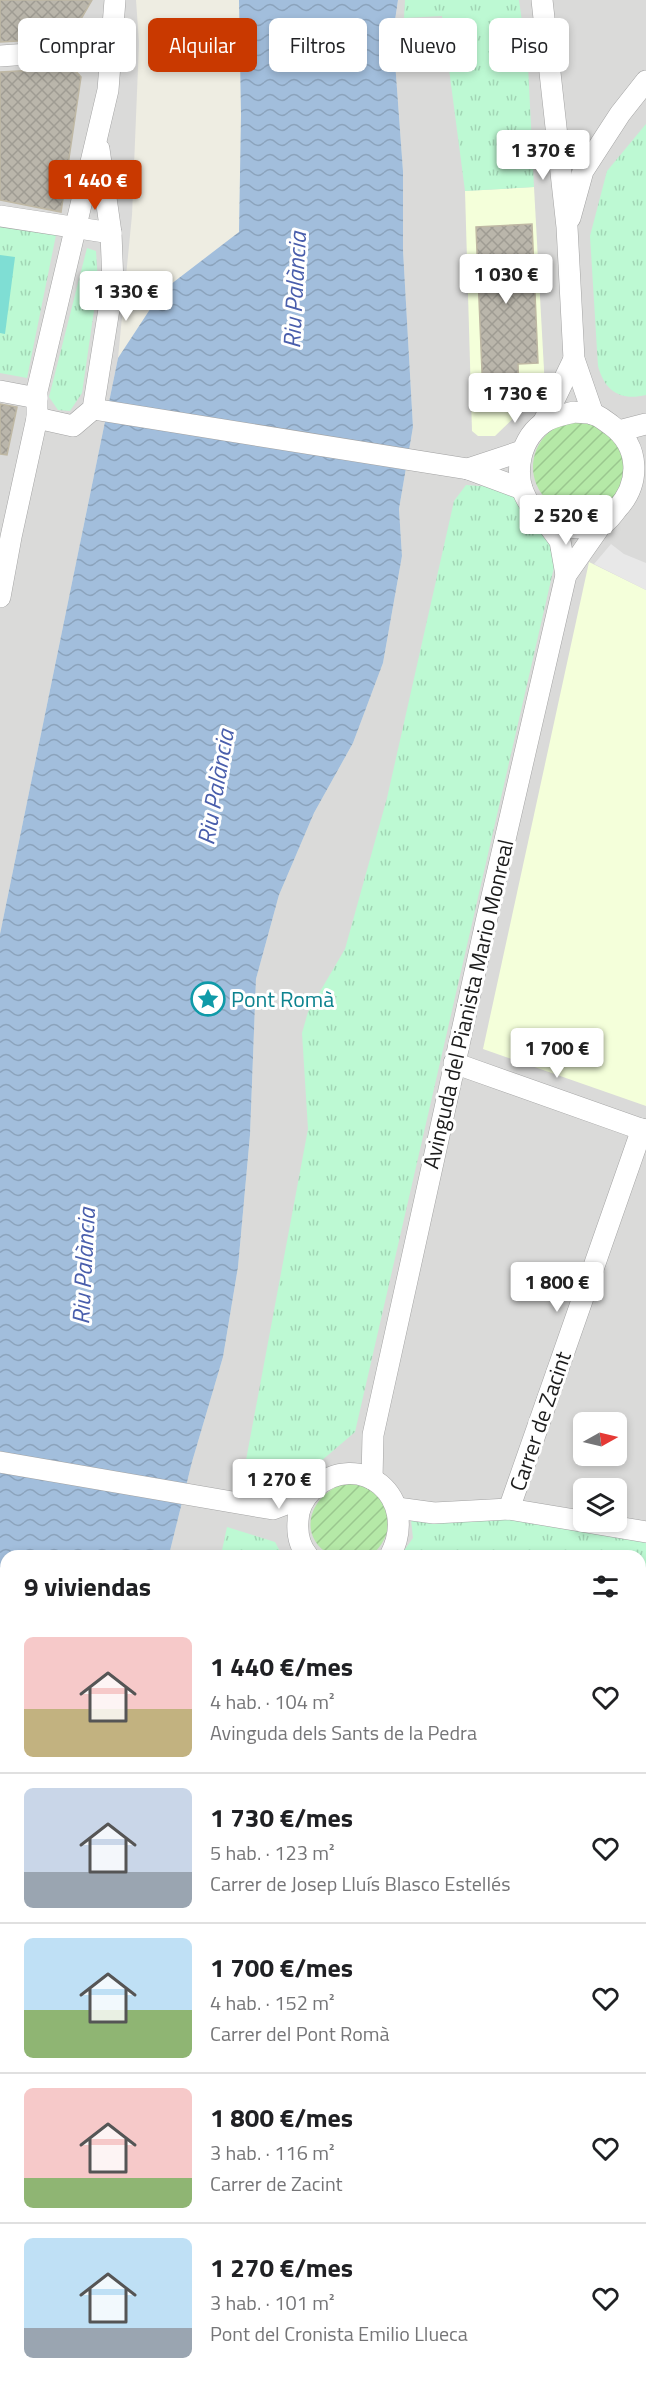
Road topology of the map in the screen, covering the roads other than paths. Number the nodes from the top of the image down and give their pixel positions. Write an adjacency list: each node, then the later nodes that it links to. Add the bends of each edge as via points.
1 (115, 0): 3 (street)
2 (542, 0): 10 (street)
3 (114, 18)
4 (18, 55): 5 (street)
5 (0, 56)
6 (110, 72): 8 (street)
7 (646, 81): 10 (street, via 583,171)
8 (97, 136): 11 (street); 12 (street)
9 (0, 216): 11 (street)
10 (567, 227): 13 (street)
11 (75, 228): 12 (street); 15 (street)
12 (111, 233): 16 (street, via 113,284)
13 (574, 359): 17 (street); 18 (street)
14 (0, 391): 15 (street)
15 (37, 408): 16 (street, via 73,426); 27 (street)
16 (100, 410): 22 (street)
17 (593, 414): 18 (street, via 574,412); 20 (street)
18 (543, 423): 21 (street)
19 (646, 424): 20 (street)
20 (619, 430): 24 (street, via 633,460)
21 (522, 451): 22 (street); 23 (street)
22 (468, 469): 23 (street)
23 (522, 489): 25 (street)
24 (637, 495): 26 (street)
25 (541, 516): 26 (street, via 576,528); 28 (street, Avinguda del Pianista Mario Monreal, via 560,541)
26 (601, 525): 28 (street, Avinguda del Pianista Mario Monreal)
27 (5, 543): 29 (street)
28 (566, 574): 30 (street, Avinguda del Pianista Mario Monreal)
29 (0, 597)
30 (454, 1063): 31 (street); 32 (street, Avinguda del Pianista Mario Monreal)
31 (644, 1130): 39 (street, Carrer de Zacint)
32 (373, 1435): 34 (street, Avinguda del Pianista Mario Monreal); 35 (street, Avinguda del Pianista Mario Monreal)
33 (0, 1462): 38 (street)
34 (345, 1473): 35 (street); 36 (street, via 323,1480)
35 (372, 1479): 37 (street)
36 (305, 1497): 38 (street); 41 (street, via 298,1513)
37 (397, 1508): 39 (street, via 434,1513); 43 (street, via 400,1523)
38 (273, 1509): 41 (street)
39 (509, 1509): 40 (street)
40 (646, 1532)
41 (297, 1533): 42 (street)
42 (303, 1550)
43 (393, 1550)

